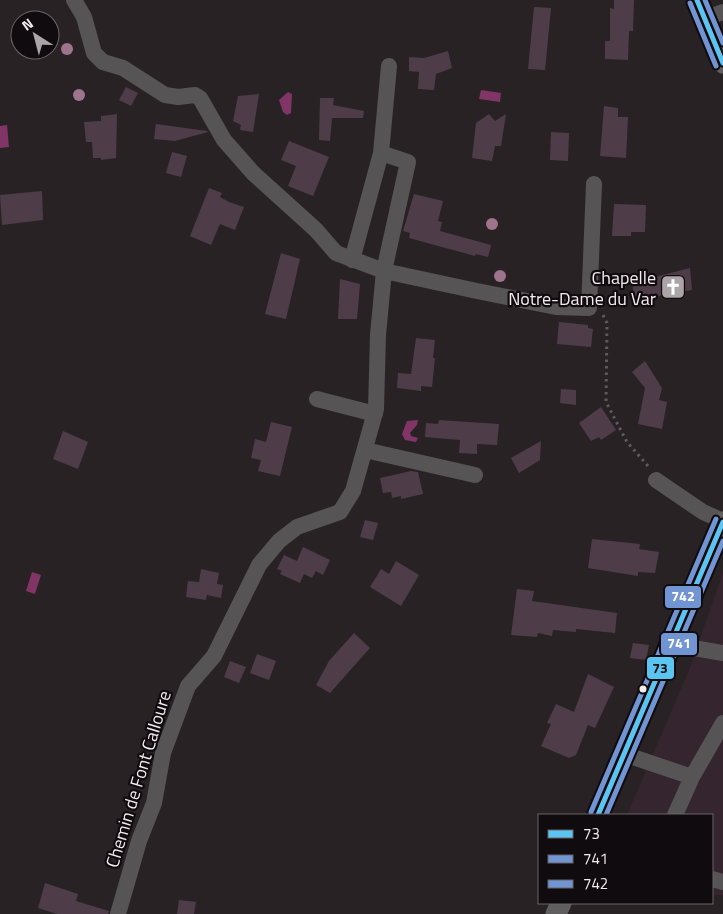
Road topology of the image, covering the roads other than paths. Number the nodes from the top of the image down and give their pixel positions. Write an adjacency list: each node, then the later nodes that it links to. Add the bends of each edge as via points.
1 (74, 0): 7 (street, via 84,17 94,53 103,62 123,68 165,94 200,98 224,140 253,173 316,230 336,253)
2 (706, 7): 3 (main road)
3 (723, 63)
4 (389, 66): 5 (street)
5 (381, 152): 7 (street); 8 (street, Chemin de Font Calloure, via 408,162)
6 (594, 184): 8 (street, via 589,308 556,307)
7 (352, 260): 8 (street)
8 (384, 271): 10 (street, Chemin de Font Calloure)
9 (317, 399): 10 (street)
10 (375, 414): 11 (street, Chemin de Font Calloure)
11 (365, 450): 12 (street); 22 (street, Chemin de Font Calloure, via 353,491 340,512 310,520 279,540 259,565 214,656 188,686 163,753 154,803 139,841)
12 (475, 475)
13 (656, 480): 14 (street, via 703,512)
14 (723, 521): 15 (main road)
15 (671, 644): 16 (street); 18 (main road)
16 (723, 653)
17 (723, 723): 19 (street)
18 (624, 754): 19 (street); 20 (main road)
19 (692, 778): 21 (street)
20 (598, 814)
21 (675, 814)
22 (118, 914)

